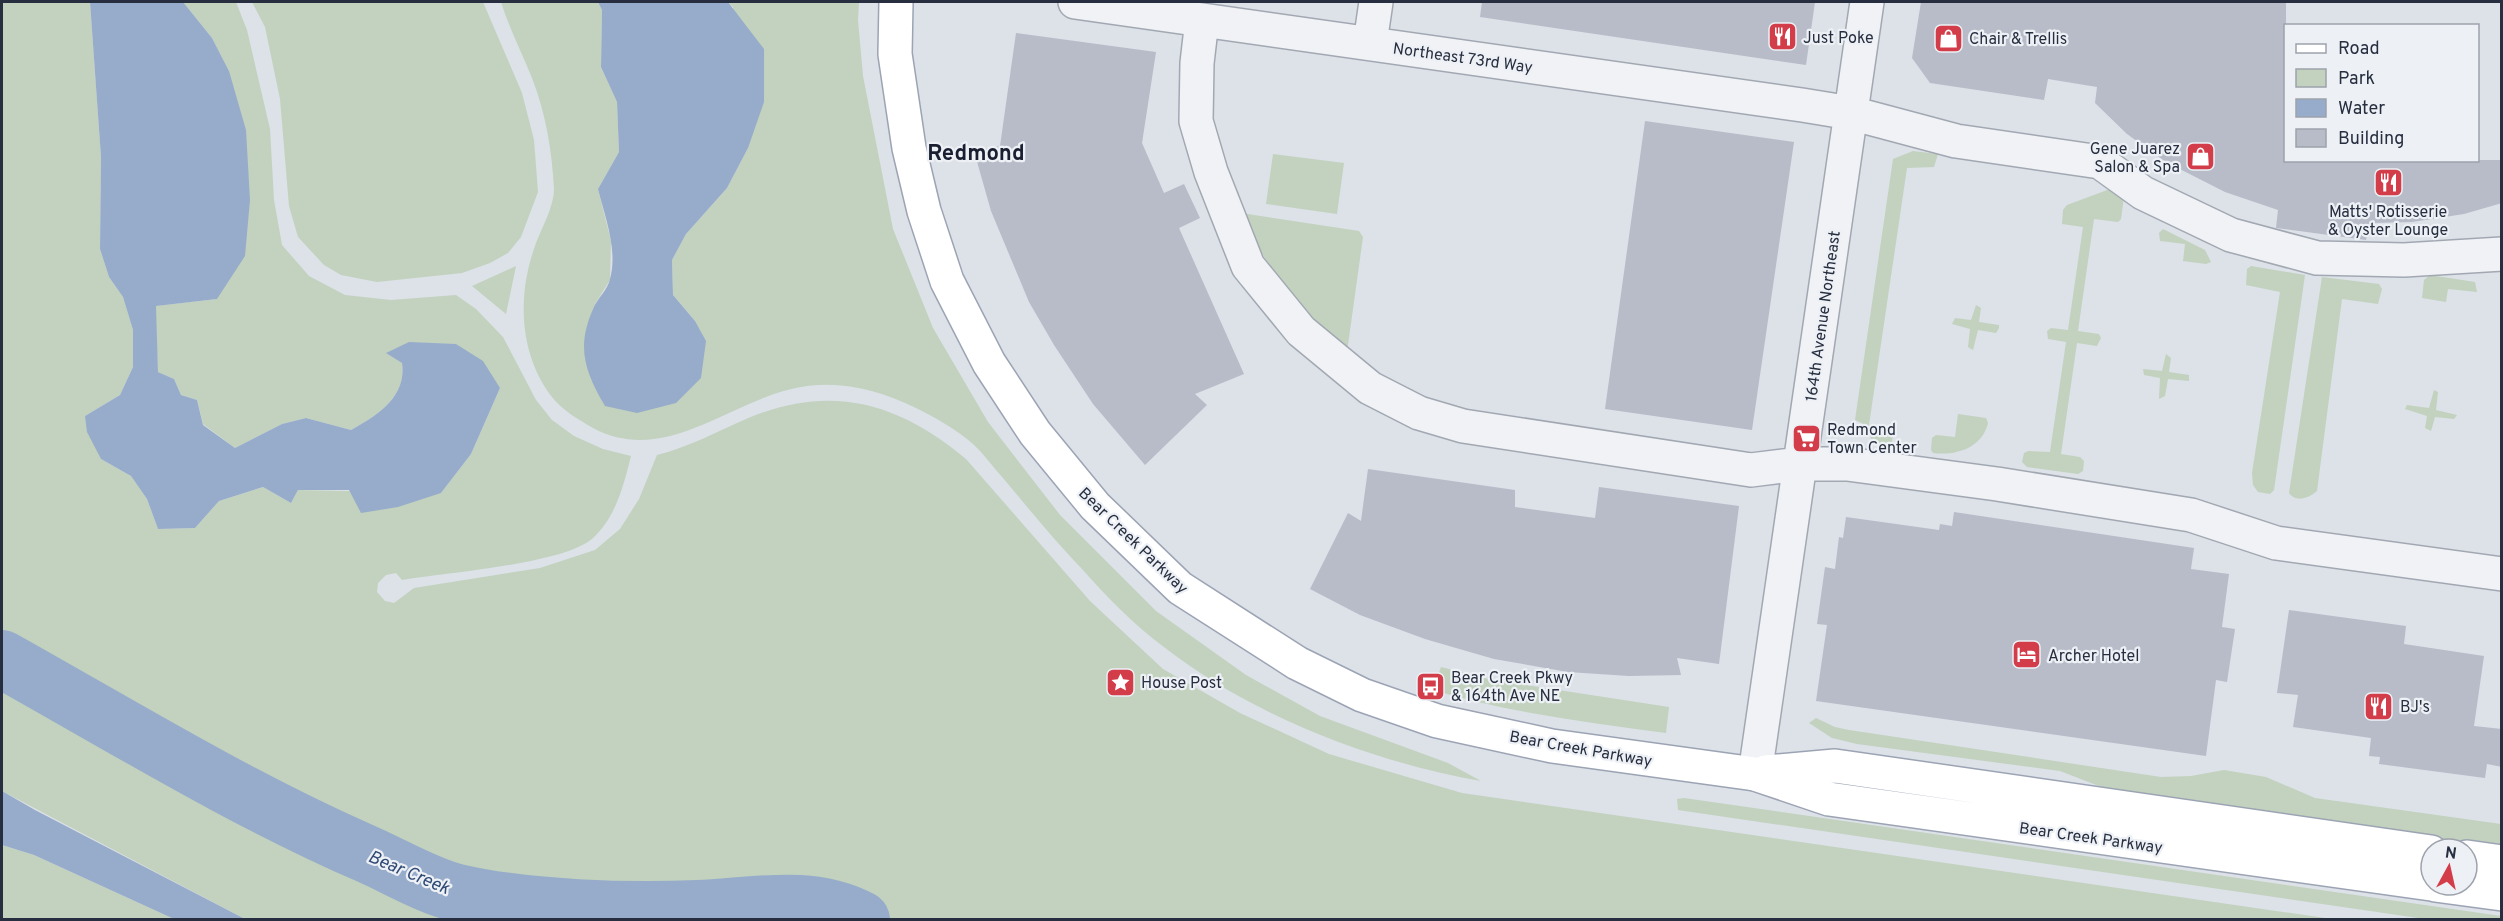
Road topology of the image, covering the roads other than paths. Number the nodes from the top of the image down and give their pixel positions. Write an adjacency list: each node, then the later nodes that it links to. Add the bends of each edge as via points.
1 (896, 2): 11 (main road, Bear Creek Parkway, via 895,54 909,148 947,281 989,363 1035,433 1095,506 1180,588 1297,663 1362,695 1437,721 1552,746)
2 (1075, 2): 5 (street, Northeast 73rd Way)
3 (1376, 2): 6 (street)
4 (1867, 2): 7 (street, 164th Avenue Northeast)
5 (1202, 20): 6 (street, Northeast 73rd Way); 9 (street, via 1196,122 1248,266 1301,330 1370,388 1419,413 1463,426 1751,470)
6 (1370, 43): 7 (street, Northeast 73rd Way)
7 (1851, 113): 8 (street, Northeast 73rd Way, via 1956,141 2100,162 2143,193 2223,231 2317,258 2404,260); 9 (street, 164th Avenue Northeast)
8 (2502, 254)
9 (1800, 464): 10 (street, via 1847,464 2191,514 2276,543); 11 (street, 164th Avenue Northeast)
10 (2502, 574)
11 (1755, 774): 12 (main road, Bear Creek Parkway, via 1835,766); 15 (main road, Bear Creek Parkway, via 1829,799)
12 (2419, 850)
13 (2479, 859): 14 (main road)
14 (2502, 862)
15 (2419, 882)
16 (2479, 891): 17 (main road)
17 (2502, 894)

